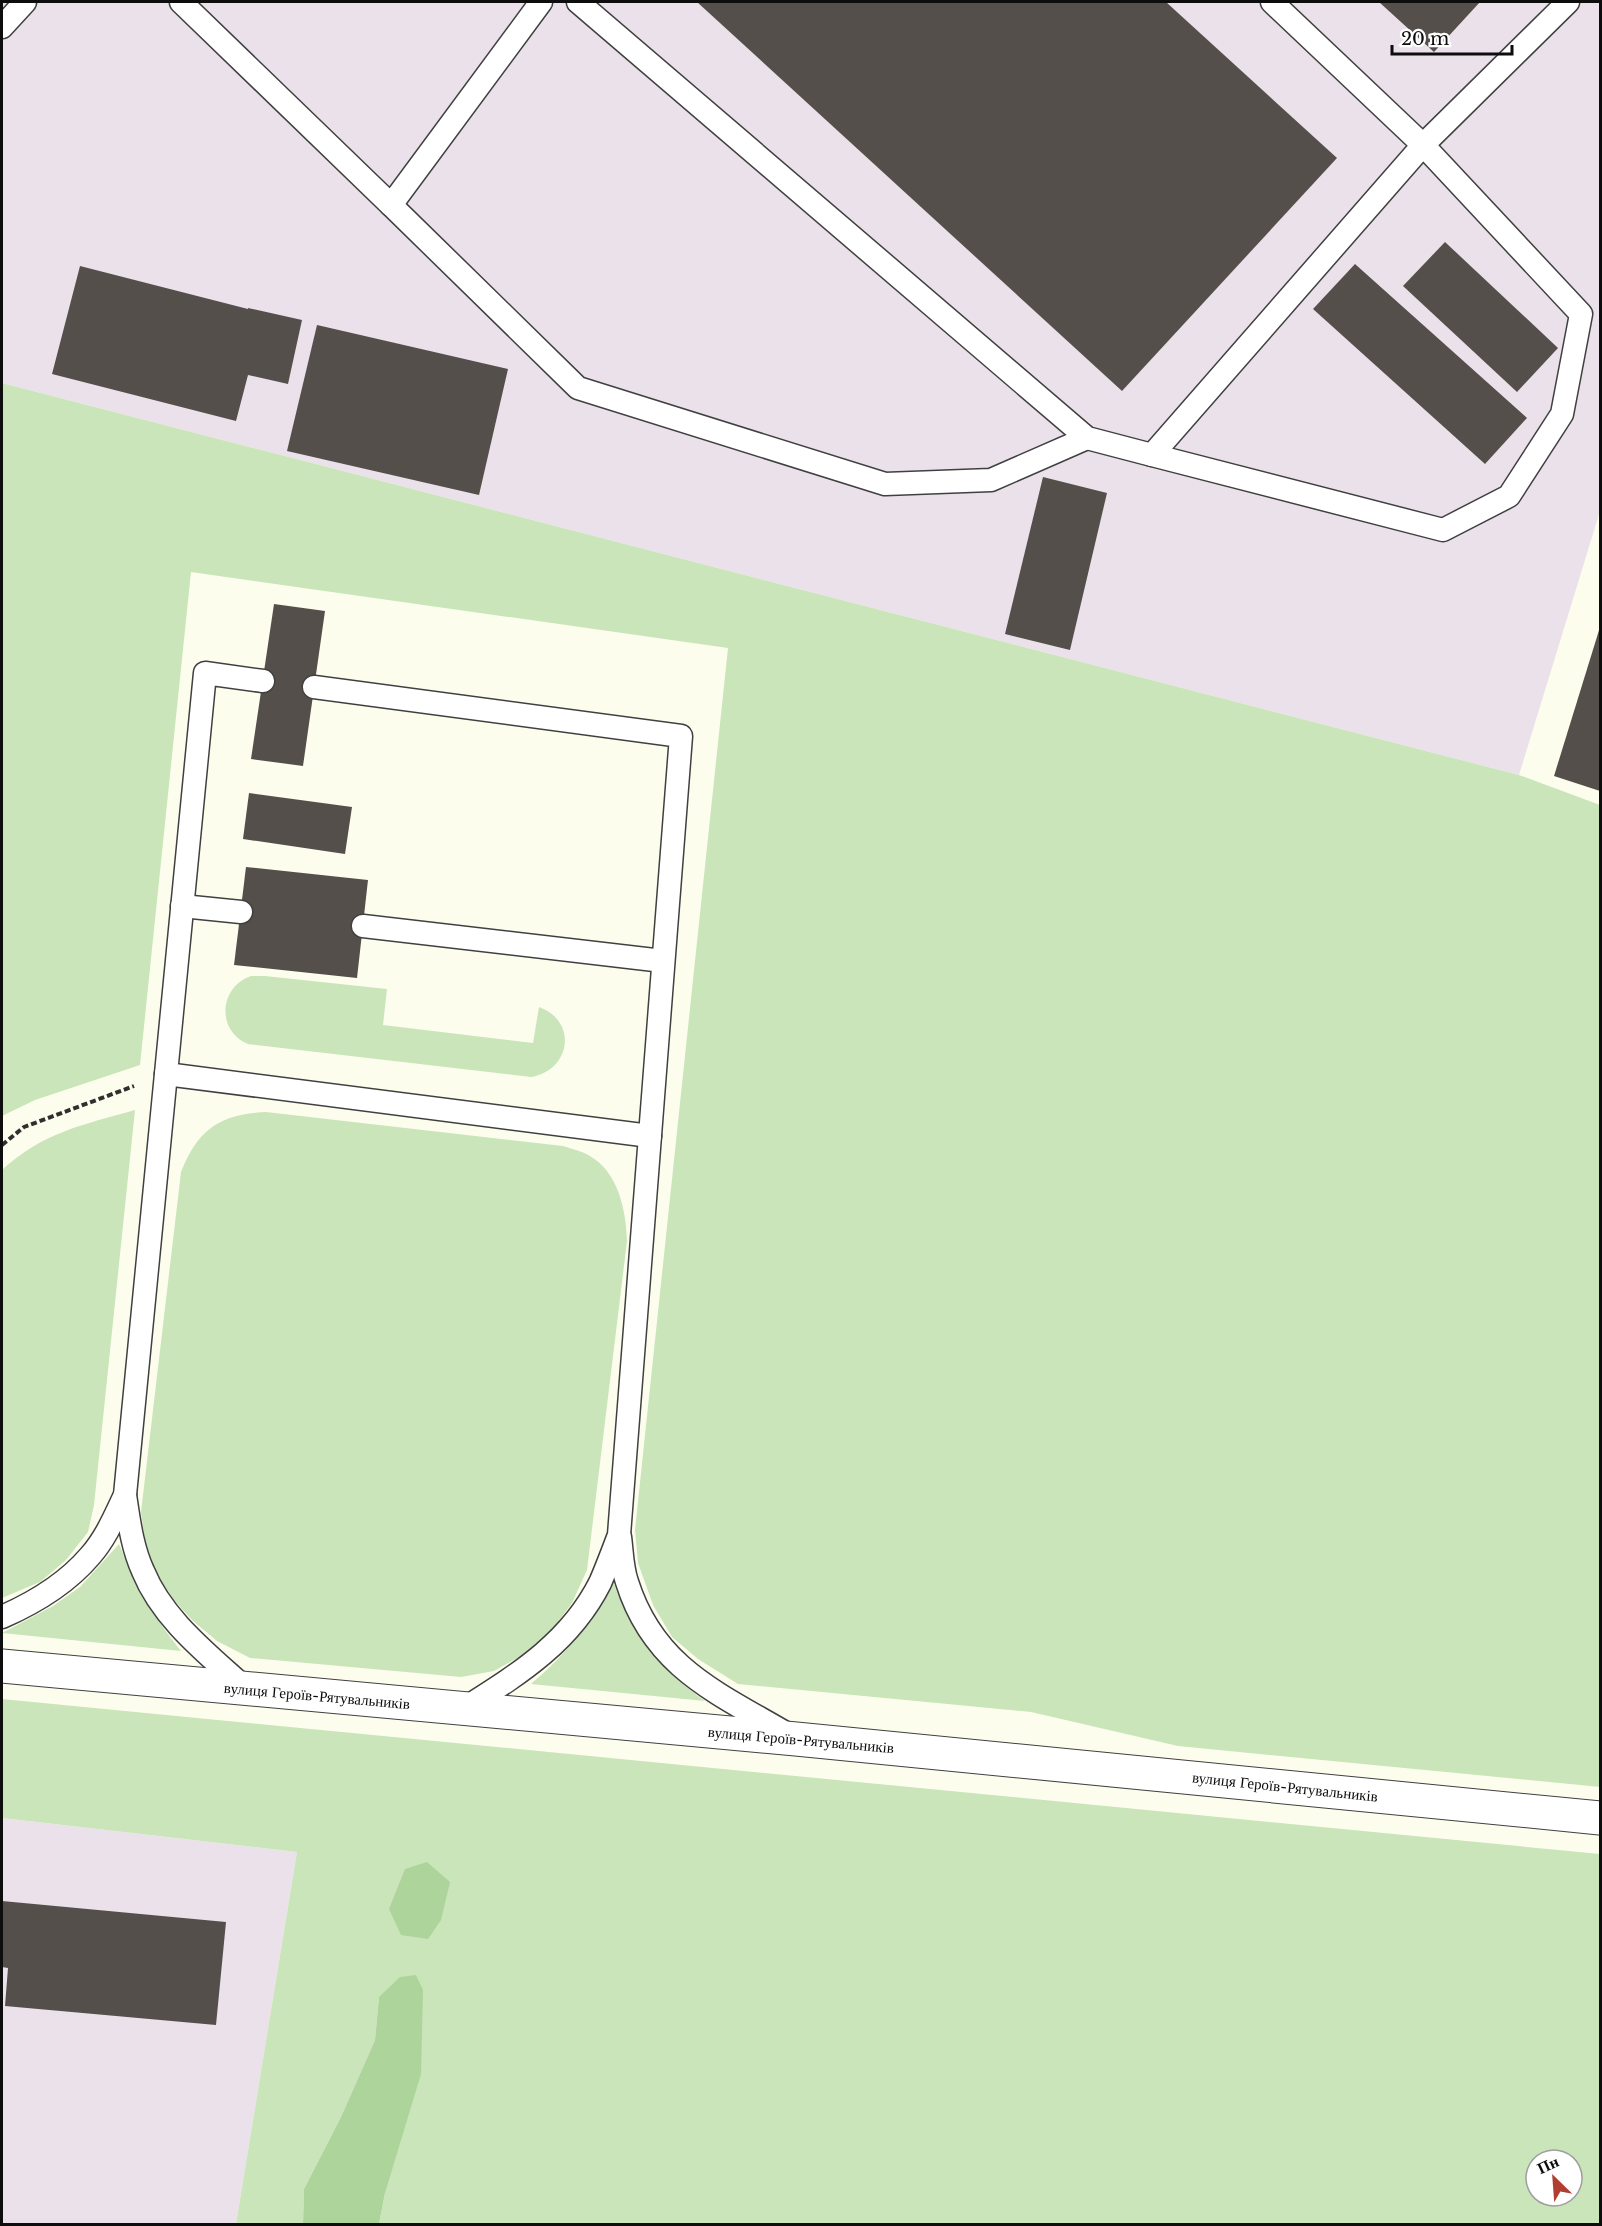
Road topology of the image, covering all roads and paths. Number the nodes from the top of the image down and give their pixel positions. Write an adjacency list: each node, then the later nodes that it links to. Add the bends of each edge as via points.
1 (25, 2): 7 (lane)
2 (181, 2): 9 (lane)
3 (541, 2): 9 (lane)
4 (578, 2): 10 (lane)
5 (1272, 2): 8 (lane)
6 (1568, 2): 8 (lane)
7 (2, 27)
8 (1423, 145): 11 (lane); 11 (lane, via 1581,314 1562,414 1509,496 1443,530)
9 (391, 205): 10 (lane, via 578,388 885,484 991,480)
10 (1087, 438): 11 (lane)
11 (1152, 455)
12 (263, 681): 14 (lane, via 205,673)
13 (314, 687): 17 (lane, via 681,736)
14 (182, 906): 15 (lane); 18 (lane)
15 (241, 912)
16 (363, 927): 17 (lane)
17 (663, 961): 19 (lane)
18 (165, 1074): 19 (lane); 20 (path, via 24,1127); 21 (lane)
19 (650, 1136): 22 (lane)
20 (2, 1145)
21 (125, 1495): 23 (lane, via 90,1556 39,1598); 25 (lane, via 132,1541 155,1594 172,1619)
22 (619, 1535): 26 (lane, via 600,1583 569,1628 523,1671); 27 (lane, via 626,1581 656,1641 678,1666 703,1684)
23 (2, 1617)
24 (2, 1666): 25 (street, вулиця Героїв-Рятувальників)
25 (246, 1689): 26 (street, вулиця Героїв-Рятувальників)
26 (462, 1710): 27 (street, вулиця Героїв-Рятувальників)
27 (796, 1739): 28 (street, вулиця Героїв-Рятувальників)
28 (1600, 1818)

